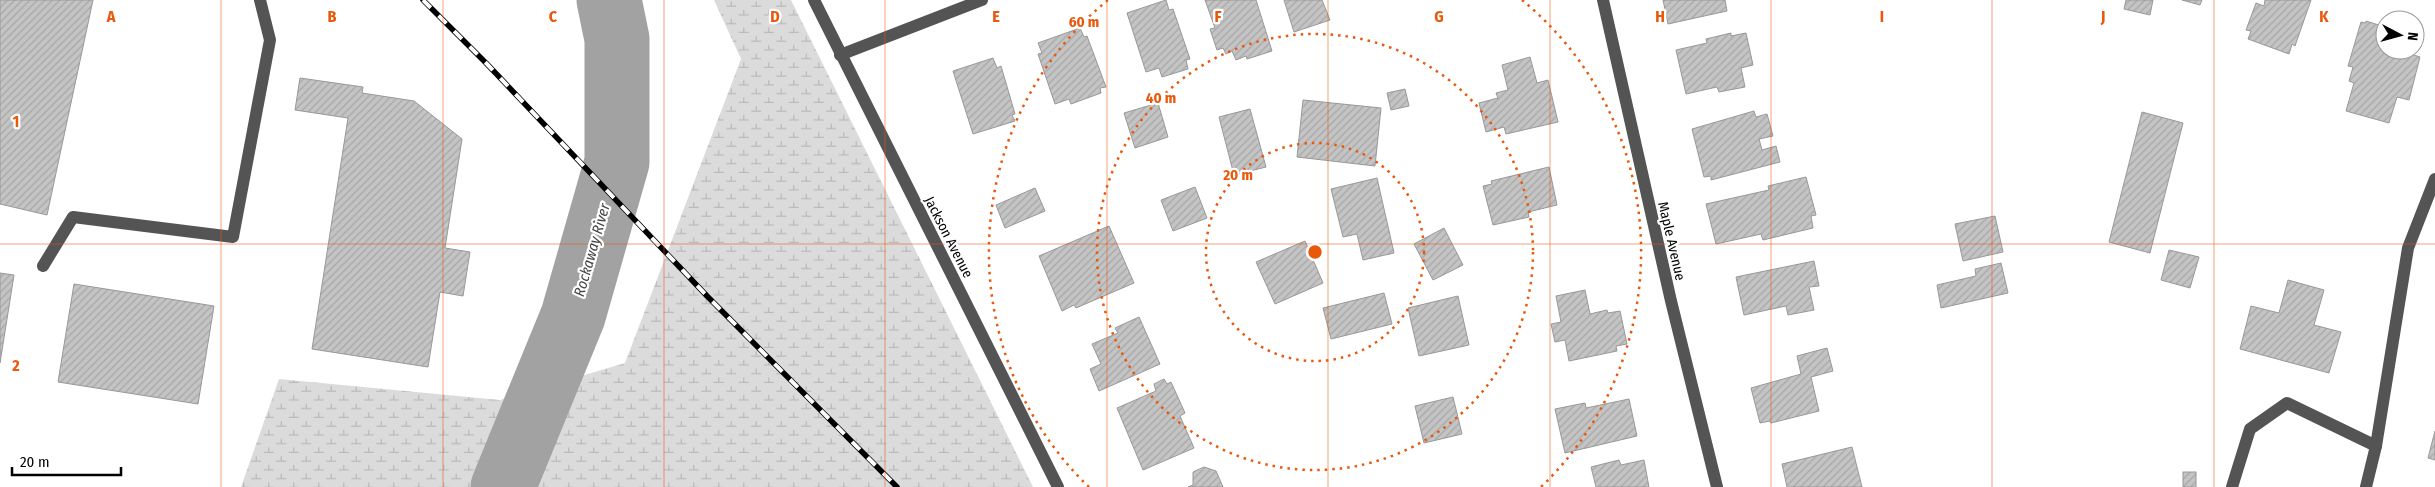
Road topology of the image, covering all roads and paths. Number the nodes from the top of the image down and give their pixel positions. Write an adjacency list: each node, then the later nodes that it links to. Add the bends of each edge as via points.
1 (260, 0): 7 (street, via 270,40 233,237 74,217)
2 (814, 0): 5 (street, Jackson Avenue)
3 (982, 0): 5 (street)
4 (1603, 0): 10 (street, Maple Avenue)
5 (840, 55): 9 (street, Jackson Avenue)
6 (2435, 179): 8 (street, via 2408,248)
7 (43, 266)
8 (2376, 446): 11 (street, via 2287,403 2250,428); 12 (street)
9 (1058, 487)
10 (1717, 487)
11 (2232, 487)
12 (2366, 487)

